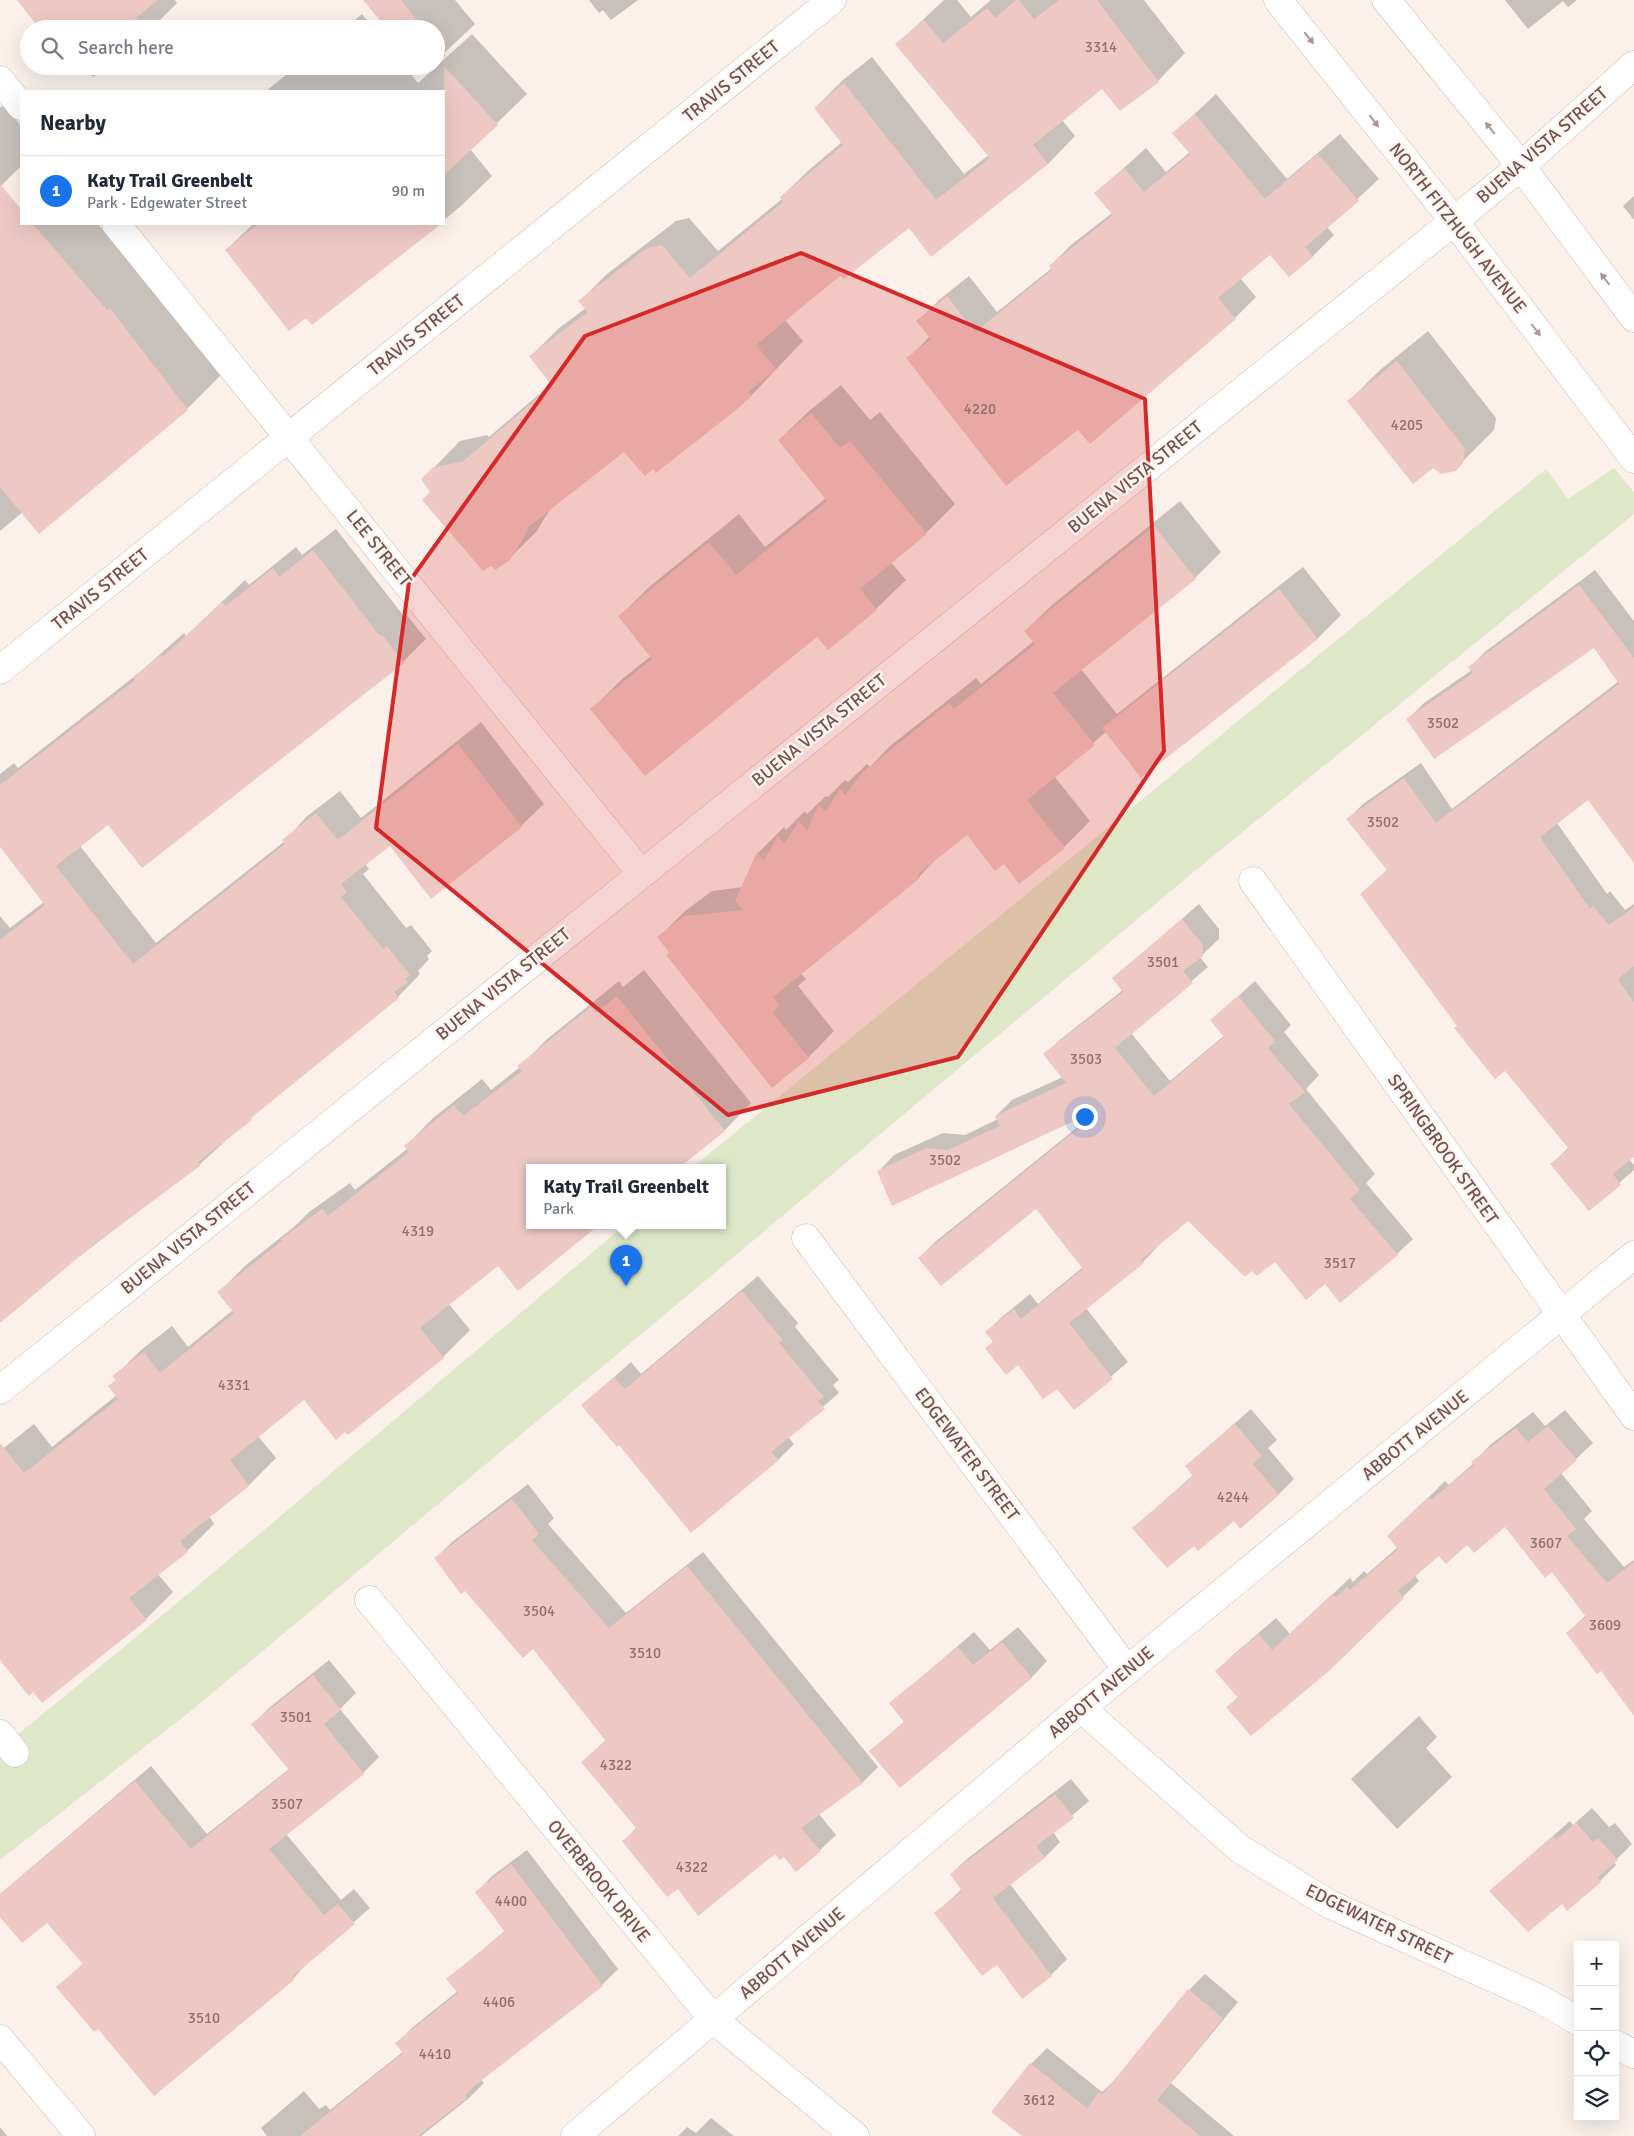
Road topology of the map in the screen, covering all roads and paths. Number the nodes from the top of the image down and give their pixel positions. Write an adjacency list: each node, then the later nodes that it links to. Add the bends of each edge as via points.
1 (832, 0): 11 (street, TRAVIS STREET)
2 (1278, 0): 8 (street, NORTH FITZHUGH AVENUE, one-way to 8)
3 (1386, 0): 7 (street, one-way to 3)
4 (1634, 66): 7 (street, BUENA VISTA STREET)
5 (0, 80): 6 (street)
6 (20, 105)
7 (1521, 166): 8 (street, BUENA VISTA STREET); 10 (street, one-way to 7)
8 (1454, 221): 12 (street, NORTH FITZHUGH AVENUE, one-way to 12); 14 (street, BUENA VISTA STREET)
9 (117, 225): 11 (street, LEE STREET)
10 (1634, 318)
11 (289, 437): 13 (street, TRAVIS STREET); 14 (street, LEE STREET)
12 (1634, 459)
13 (0, 670)
14 (641, 873): 19 (street, BUENA VISTA STREET)
15 (1253, 882): 18 (street, SPRINGBROOK STREET)
16 (806, 1238): 22 (street, EDGEWATER STREET)
17 (1634, 1255): 18 (street, ABBOTT AVENUE)
18 (1561, 1315): 20 (street, SPRINGBROOK STREET); 22 (street, ABBOTT AVENUE)
19 (0, 1390)
20 (1634, 1416)
21 (369, 1600): 25 (street, OVERBROOK DRIVE)
22 (1128, 1670): 23 (street, ABBOTT AVENUE)
23 (1081, 1708): 24 (street, EDGEWATER STREET, via 1240,1849 1329,1904 1538,1998); 25 (street, ABBOTT AVENUE)
24 (1574, 2019)
25 (714, 2020): 30 (street, ABBOTT AVENUE); 31 (street, OVERBROOK DRIVE)
26 (0, 2039): 29 (street)
27 (1619, 2046): 28 (street)
28 (1634, 2054)
29 (81, 2136)
30 (575, 2136)
31 (855, 2136)

